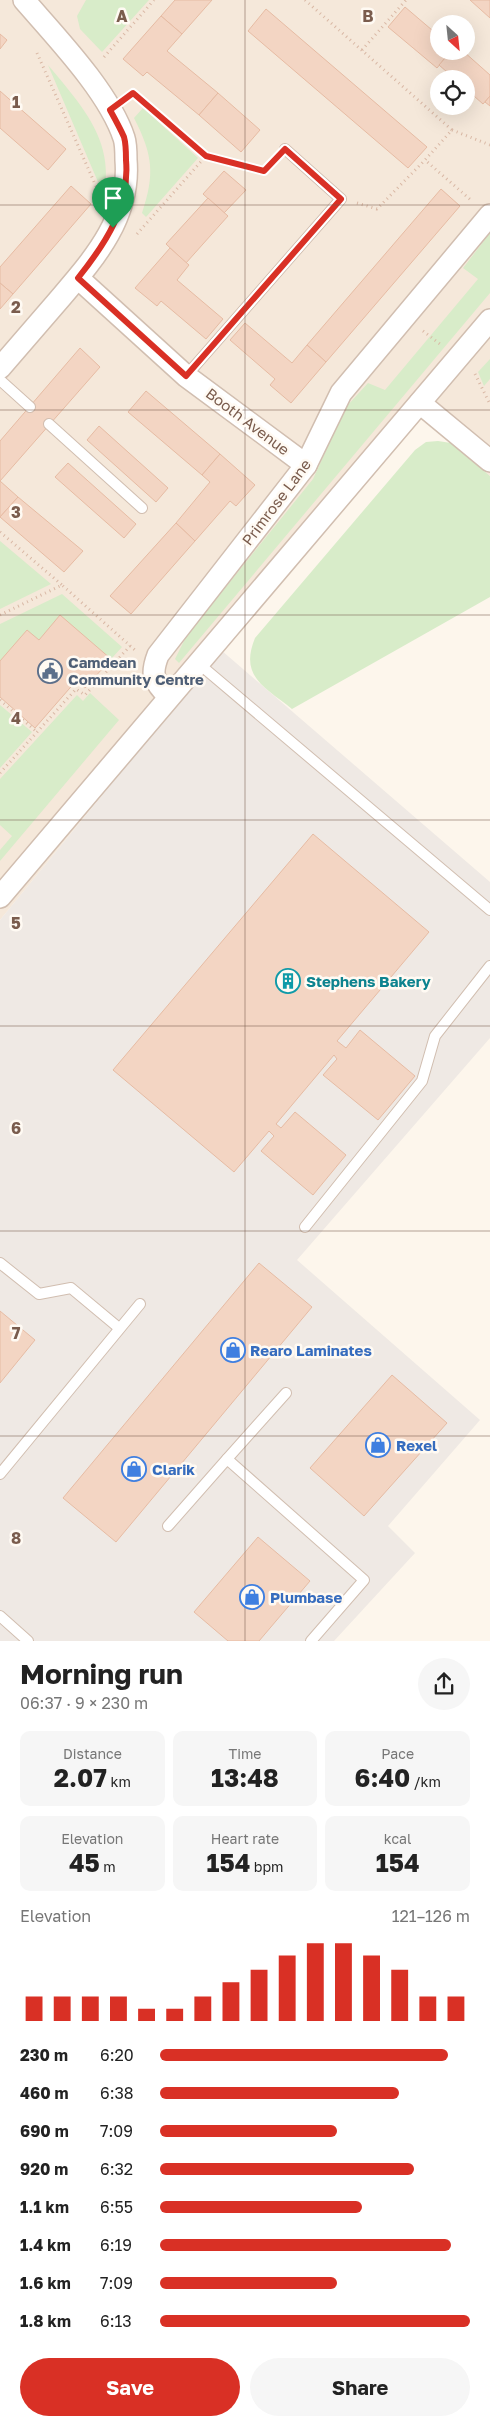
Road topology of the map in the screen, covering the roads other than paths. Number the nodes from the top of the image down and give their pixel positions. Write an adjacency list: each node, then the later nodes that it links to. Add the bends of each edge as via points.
1 (33, 3): 4 (street, via 110,110 124,139 125,195 102,249)
2 (285, 149): 7 (lane, via 341,199)
3 (490, 215): 13 (street, Primrose Lane, via 340,392)
4 (78, 278): 6 (street); 7 (street, Booth Avenue)
5 (490, 320): 9 (street)
6 (0, 368)
7 (186, 376): 13 (street, Booth Avenue)
8 (0, 380): 10 (lane)
9 (420, 403): 12 (street); 15 (street)
10 (30, 407)
11 (49, 424): 14 (lane)
12 (490, 461)
13 (306, 465): 16 (street, Primrose Lane, via 158,655 153,666 154,679)
14 (142, 508)
15 (198, 663): 16 (street); 18 (lane)
16 (168, 696): 17 (street)
17 (0, 897)
18 (490, 910)
19 (490, 966): 20 (lane, via 435,1036 422,1081)
20 (305, 1227)
21 (0, 1263): 23 (lane, via 39,1294 71,1288)
22 (140, 1304): 23 (lane)
23 (119, 1328): 26 (lane)
24 (286, 1393): 25 (lane)
25 (227, 1459): 27 (lane); 30 (lane, via 364,1580)
26 (0, 1474)
27 (168, 1526)
28 (0, 1616): 29 (lane)
29 (28, 1641)
30 (311, 1641)

